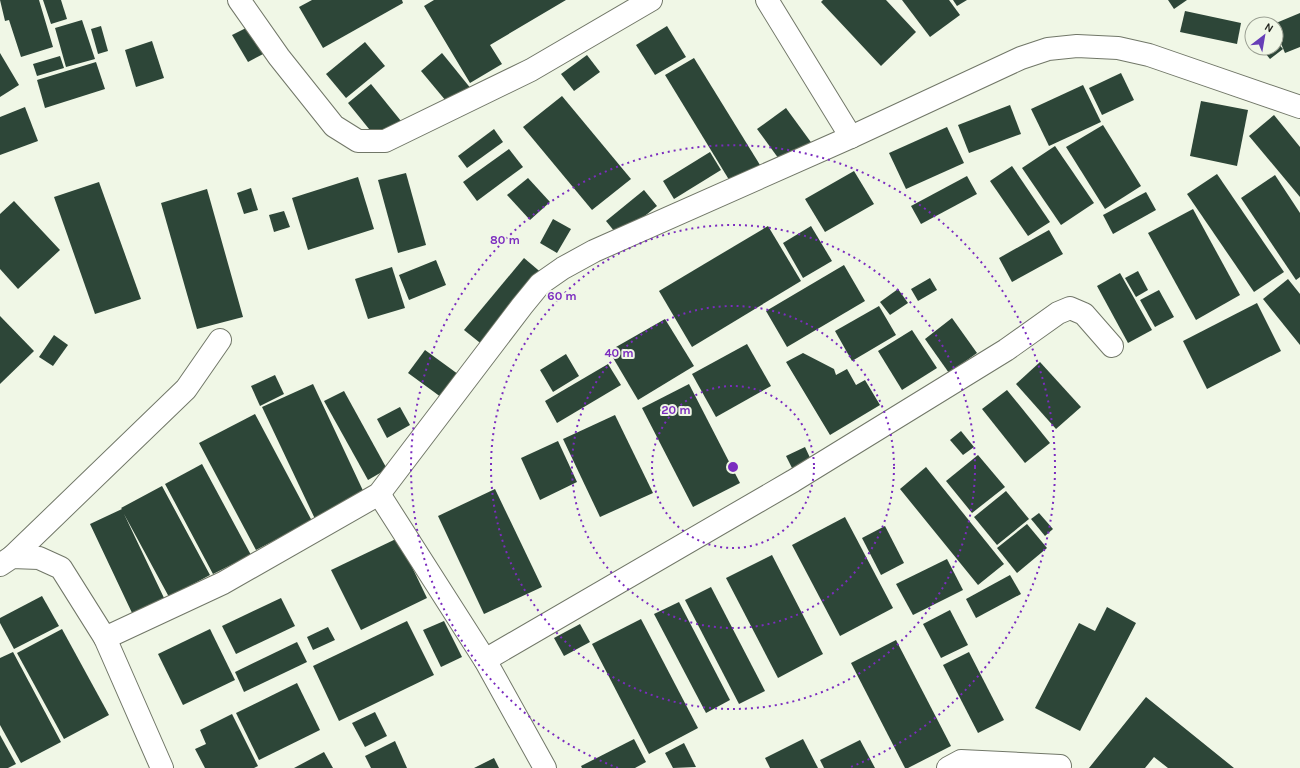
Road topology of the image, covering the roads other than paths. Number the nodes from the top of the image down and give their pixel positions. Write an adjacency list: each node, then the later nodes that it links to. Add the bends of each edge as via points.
1 (239, 0): 3 (street, via 279,57 334,126 358,141 385,141 531,70)
2 (767, 0): 5 (street)
3 (641, 3)
4 (1300, 106): 5 (street, via 1149,55 1118,48 1077,46 1048,49 1021,58)
5 (851, 138): 8 (street, via 594,251 540,284)
6 (220, 340): 9 (street, via 186,389)
7 (1112, 346): 11 (street, via 1084,314 1070,308 1058,313 1006,350 794,481)
8 (379, 494): 10 (street, via 223,583); 11 (street)
9 (6, 561): 10 (street, via 39,558 61,568)
10 (105, 638): 13 (street)
11 (485, 660): 14 (street)
12 (1060, 766): 15 (street, via 961,761)
13 (162, 768)
14 (546, 768)
15 (948, 768)

